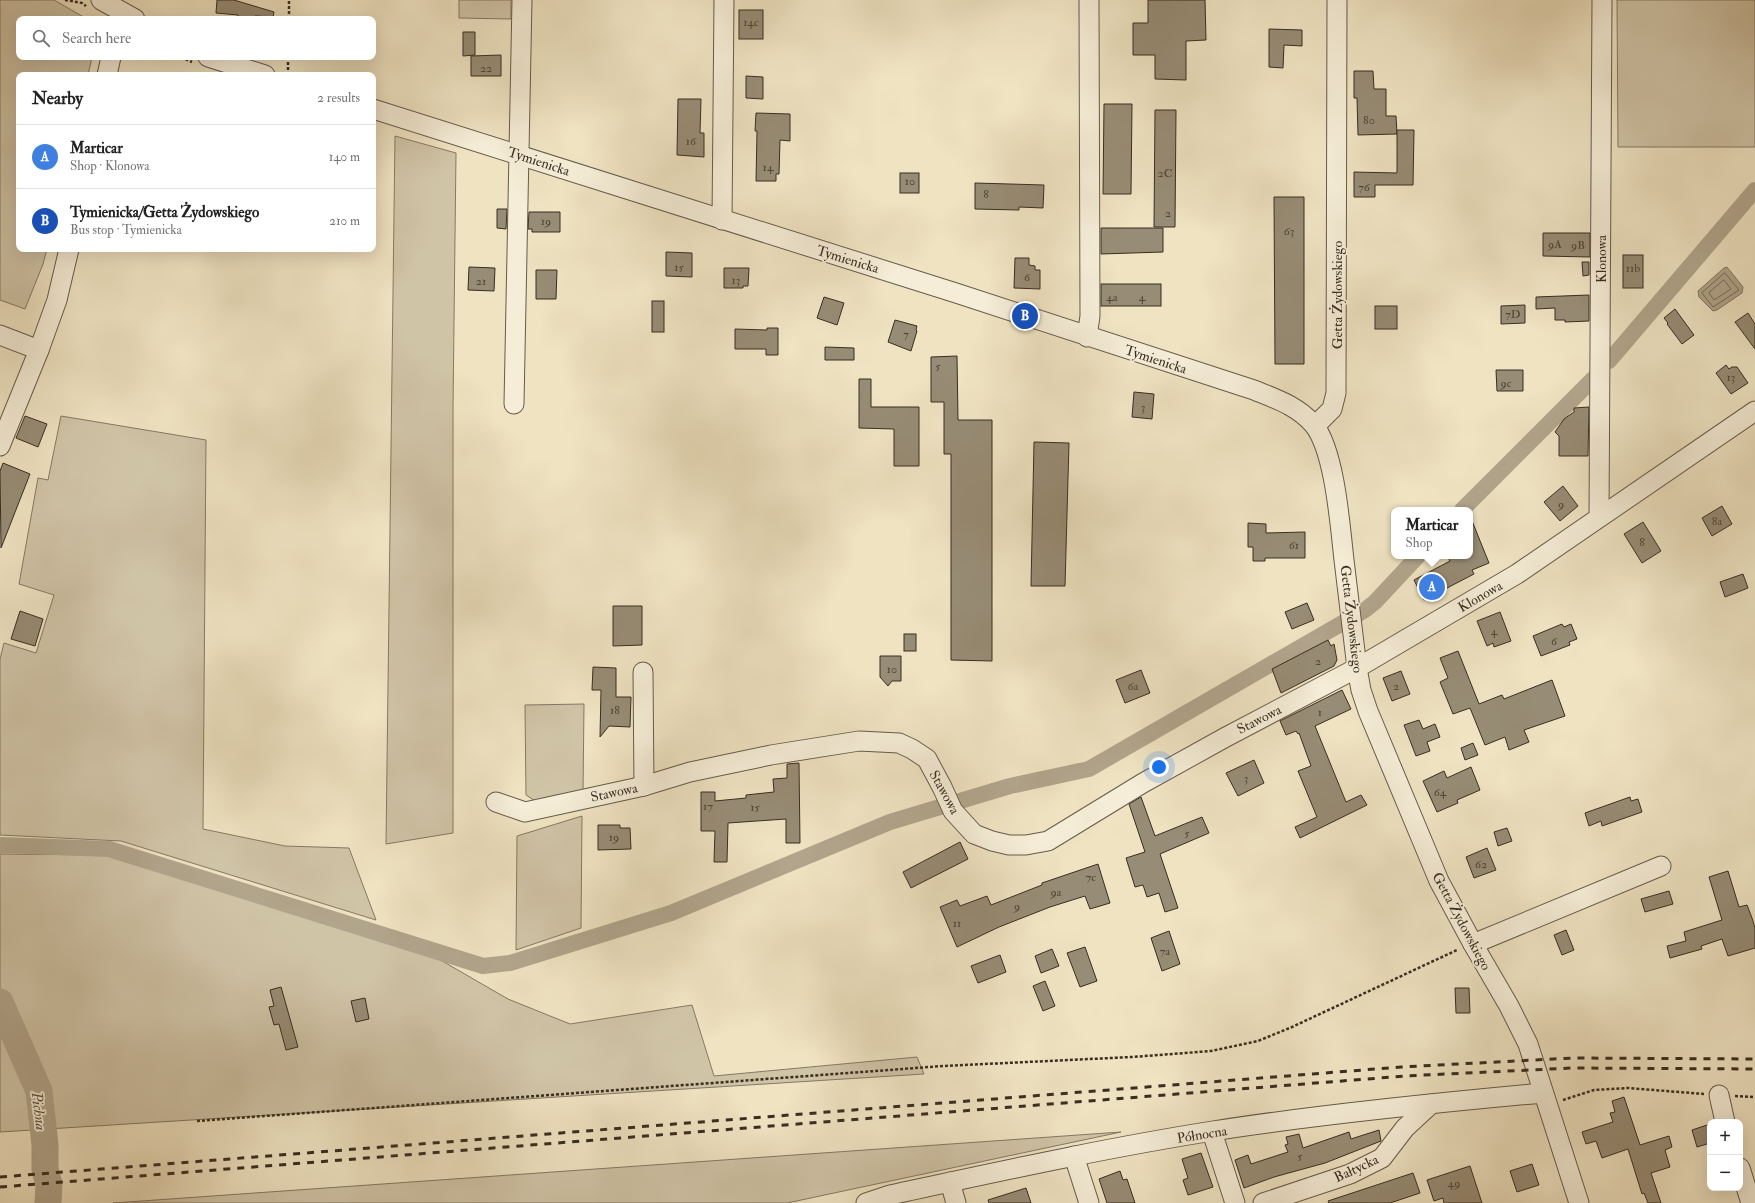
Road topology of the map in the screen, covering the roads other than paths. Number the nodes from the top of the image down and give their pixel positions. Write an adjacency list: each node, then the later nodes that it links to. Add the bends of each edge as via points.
1 (101, 0): 7 (street)
2 (522, 0): 13 (street)
3 (724, 0): 14 (street)
4 (1090, 0): 17 (street, via 1090,316)
5 (1337, 0): 21 (street, Getta Żydowskiego, via 1336,393 1332,409)
6 (1602, 0): 23 (street, Klonowa)
7 (125, 16)
8 (110, 60): 10 (street)
9 (218, 60): 11 (street)
10 (108, 72)
11 (256, 72)
12 (376, 110): 13 (street, Tymienicka)
13 (518, 154): 14 (street, Tymienicka); 19 (street)
14 (722, 220): 17 (street, Tymienicka)
15 (68, 252): 18 (street, via 57,300)
16 (0, 335): 18 (street)
17 (1087, 336): 21 (street, Tymienicka, via 1279,400 1296,408)
18 (39, 350): 22 (street)
19 (514, 404)
20 (1755, 411): 23 (street, Klonowa)
21 (1315, 426): 24 (street, Getta Żydowskiego, via 1324,445 1336,493)
22 (0, 446)
23 (1599, 518): 24 (street, Klonowa, via 1517,574)
24 (1357, 668): 26 (street, Stawowa, via 1143,783 1048,840 1026,845 1009,845 974,834 953,811 927,760 912,748 899,743 859,741 771,755 690,772); 29 (street, Getta Żydowskiego, via 1368,711 1402,796 1438,881)
25 (643, 672): 26 (street)
26 (644, 786): 27 (street, Stawowa, via 524,812)
27 (496, 802)
28 (1661, 866): 29 (street)
29 (1473, 944): 31 (street, Getta Żydowskiego, via 1521,1030 1534,1060)
30 (1719, 1095): 33 (street)
31 (1545, 1099): 32 (street, Północna); 43 (street, Getta Żydowskiego)
32 (1431, 1104): 34 (street, Północna); 42 (street, Bałtycka, via 1405,1128 1382,1158 1350,1174)
33 (1724, 1119)
34 (1212, 1132): 35 (street, Północna); 41 (street)
35 (1074, 1156): 37 (street, Północna); 40 (street)
36 (1743, 1178): 44 (street)
37 (950, 1182): 38 (street, Północna); 39 (street)
38 (866, 1203)
39 (956, 1203)
40 (1090, 1203)
41 (1235, 1203)
42 (1263, 1203)
43 (1579, 1203)
44 (1751, 1203)

